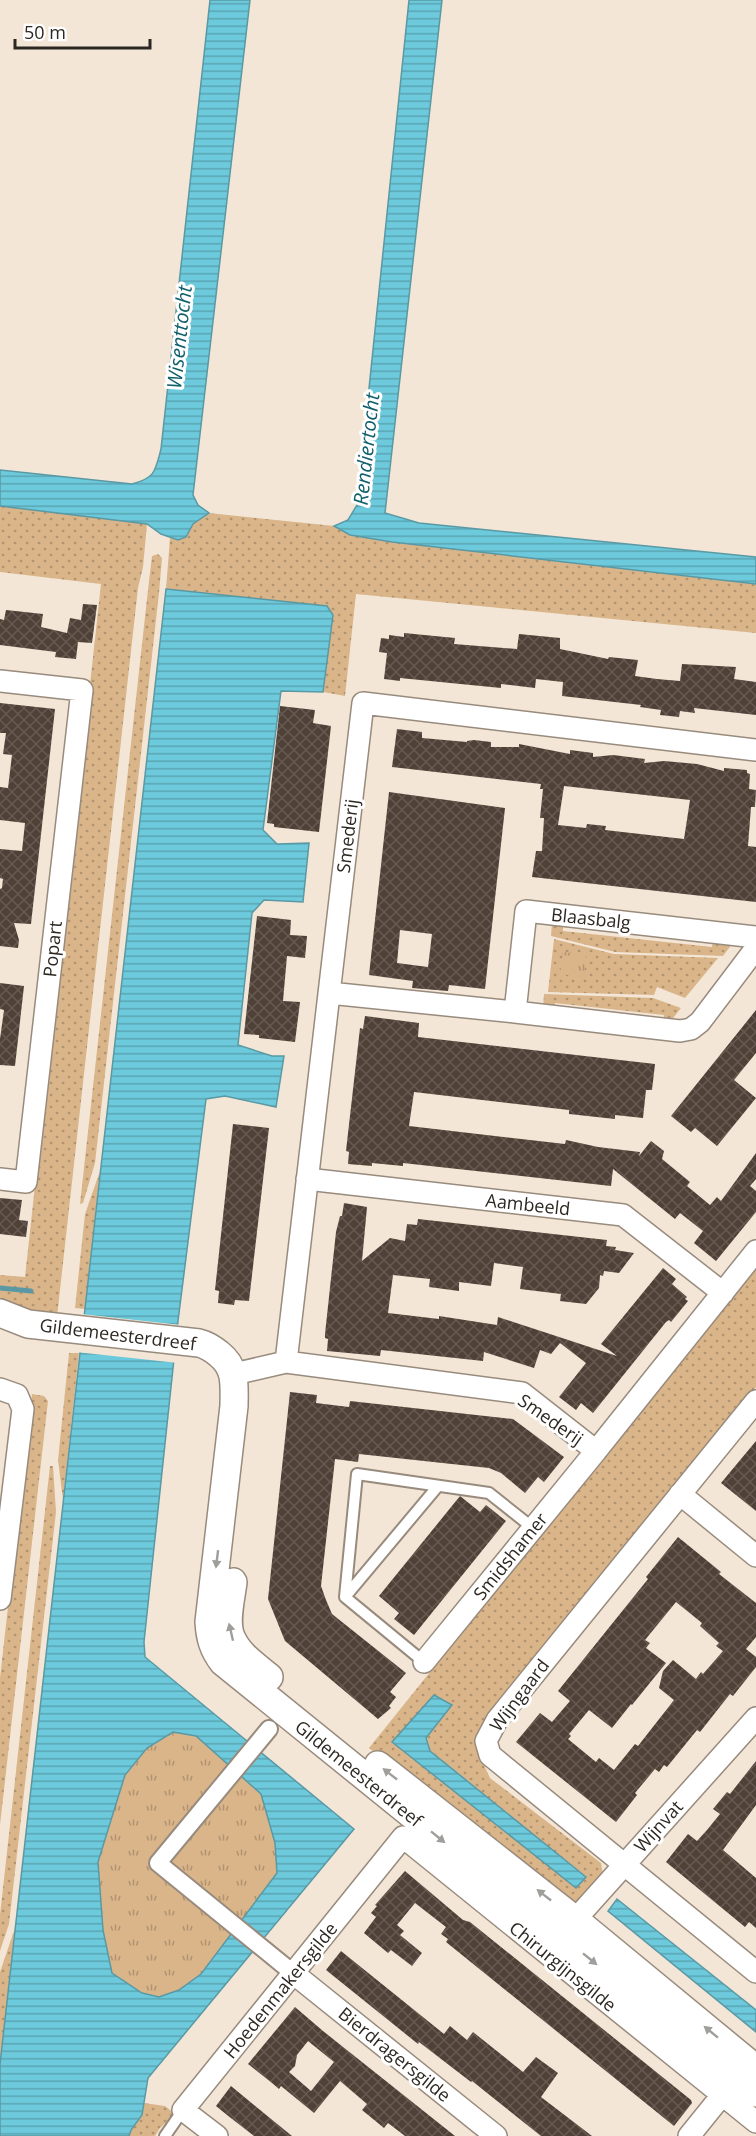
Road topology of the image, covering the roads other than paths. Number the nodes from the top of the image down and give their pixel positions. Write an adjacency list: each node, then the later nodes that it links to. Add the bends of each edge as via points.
1 (0, 681): 7 (street, Popart, via 82,690 26,1182)
2 (756, 750): 5 (street, Smederij, via 363,703)
3 (756, 936): 6 (street, Blaasbalg, via 526,911)
4 (756, 948): 6 (street, via 700,1022 687,1030)
5 (329, 993): 6 (street); 8 (street, Smederij)
6 (515, 1012)
7 (0, 1179)
8 (308, 1179): 10 (street, Aambeeld, via 623,1215); 14 (street, Smederij)
9 (756, 1251): 10 (street, Smederij)
10 (723, 1293): 18 (street, Smederij)
11 (0, 1313): 12 (street, Gildemeesterdreef)
12 (28, 1324): 13 (street, Gildemeesterdreef); 15 (street, Gildemeesterdreef, via 203,1344 219,1341 238,1349)
13 (0, 1329)
14 (286, 1362): 15 (street, Smederij); 18 (street, Smederij, via 522,1393)
15 (242, 1372): 30 (street, Gildemeesterdreef, via 252,1391 252,1408 229,1618 231,1638 243,1655)
16 (0, 1389): 24 (street, via 17,1395 23,1409)
17 (756, 1401): 20 (street, Wijngaard)
18 (596, 1451): 21 (street, Smidshamer)
19 (438, 1486): 21 (lane, via 489,1492); 23 (lane); 23 (lane, via 357,1474)
20 (680, 1494): 22 (street); 29 (street, Wijngaard, via 497,1720 486,1741 490,1755)
21 (533, 1528): 25 (street, Smidshamer)
22 (756, 1556)
23 (345, 1597): 25 (lane)
24 (0, 1599)
25 (424, 1662)
26 (756, 1718): 29 (street, Wijnvat)
27 (265, 1733): 32 (street, via 159,1863)
28 (403, 1837): 32 (street, Hoedenmakersgilde); 33 (street, Chirurgijnsgilde)
29 (623, 1864): 30 (street, Wijnvat); 31 (street, Wijngaard)
30 (568, 1928): 33 (street, Gildemeesterdreef)
31 (756, 1972)
32 (293, 1973): 34 (street, Hoedenmakersgilde); 38 (street, Bierdragersgilde)
33 (744, 2079): 35 (street, Chirurgijnsgilde); 39 (street)
34 (183, 2110): 36 (lane); 37 (street)
35 (756, 2122)
36 (165, 2136)
37 (217, 2136)
38 (496, 2136)
39 (689, 2136)

